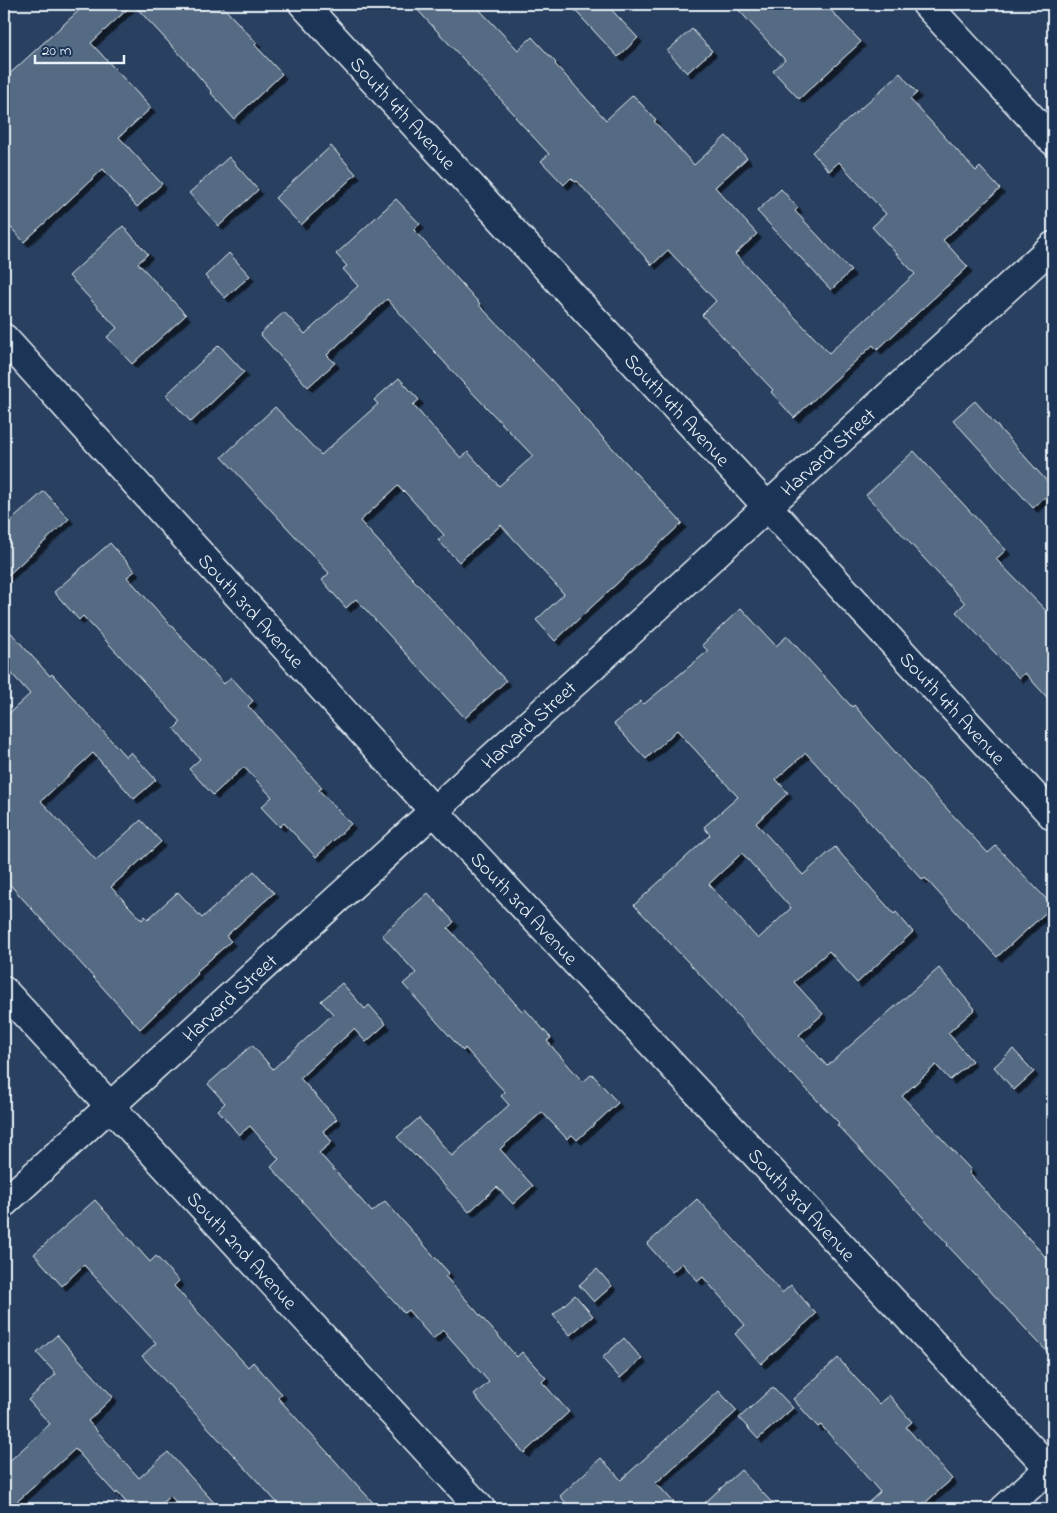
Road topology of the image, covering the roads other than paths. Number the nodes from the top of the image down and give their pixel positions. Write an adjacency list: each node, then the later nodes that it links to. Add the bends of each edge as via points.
1 (303, 4): 6 (street, South 4th Avenue)
2 (926, 4): 3 (street)
3 (1053, 140)
4 (1053, 246): 6 (street, Harvard Street)
5 (4, 338): 7 (street, South 3rd Avenue)
6 (767, 506): 7 (street, Harvard Street); 8 (street, South 4th Avenue)
7 (434, 811): 10 (street, Harvard Street); 12 (street, South 3rd Avenue)
8 (1053, 816)
9 (4, 991): 10 (street, South 2nd Avenue)
10 (110, 1106): 11 (street, Harvard Street); 13 (street, South 2nd Avenue)
11 (4, 1202)
12 (1052, 1468): 14 (street)
13 (481, 1509)
14 (1004, 1509)

